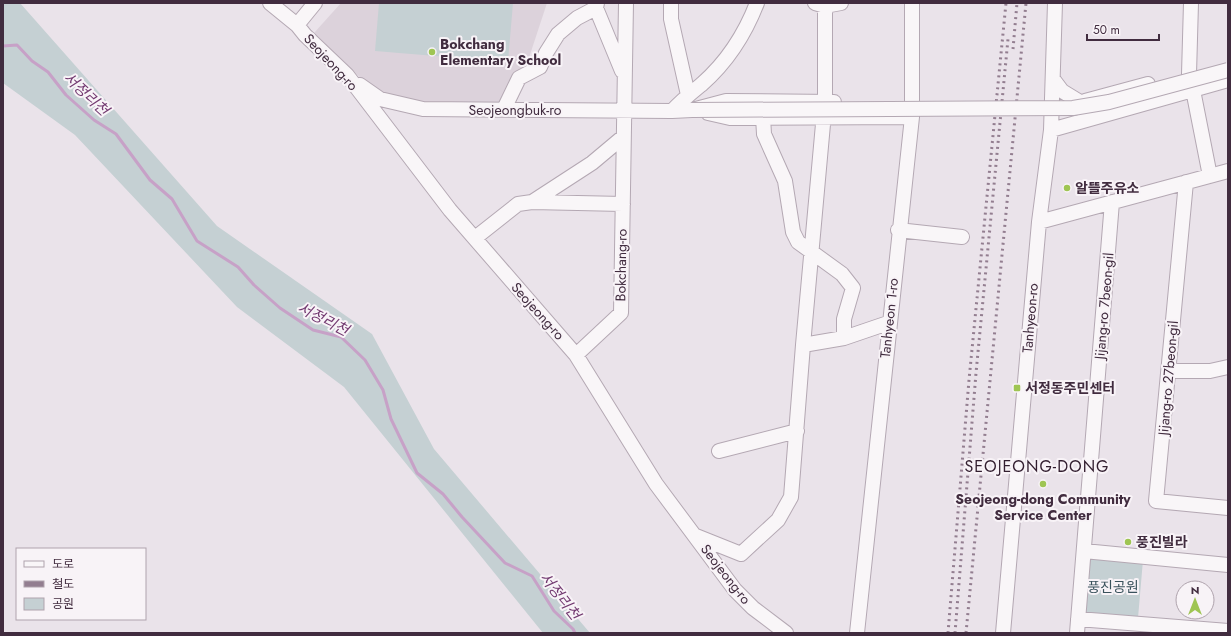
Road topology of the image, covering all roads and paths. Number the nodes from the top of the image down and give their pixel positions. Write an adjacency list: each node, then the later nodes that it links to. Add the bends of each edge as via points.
1 (270, 3): 12 (street, Seojeong-ro)
2 (315, 3): 12 (street)
3 (626, 3): 17 (street, Bokchang-ro)
4 (671, 3): 21 (street, via 671,19)
5 (757, 3): 21 (street, via 743,35 731,52 702,84)
6 (841, 3): 10 (street)
7 (912, 3): 24 (street, Tanhyeon 1-ro)
8 (1055, 3): 18 (street, Tanhyeon-ro)
9 (1191, 3): 15 (street)
10 (822, 4): 25 (street)
11 (596, 6): 17 (street); 26 (street, via 558,34 540,67 519,78)
12 (297, 24): 16 (street, Seojeong-ro)
13 (1228, 63): 15 (street)
14 (1228, 70): 27 (street, bridge, via 1109,102 1073,108)
15 (1189, 74): 23 (street)
16 (347, 75): 26 (street, Seojeongbuk-ro, via 380,99 423,110); 43 (street, Seojeong-ro, via 450,210)
17 (625, 77): 28 (street, Bokchang-ro)
18 (1053, 79): 22 (street, Tanhyeon-ro); 23 (street, via 1062,91)
19 (1228, 80): 20 (street)
20 (1193, 90): 32 (street); 35 (street)
21 (688, 95): 29 (street)
22 (1052, 102): 23 (street); 32 (street, Tanhyeon-ro)
23 (1080, 102)
24 (911, 103): 25 (street); 31 (street, Tanhyeon 1-ro)
25 (824, 109): 27 (street, via 726,101); 30 (street); 31 (street); 44 (street)
26 (504, 110): 28 (street, Seojeongbuk-ro)
27 (692, 110): 29 (street, Seojeongbuk-ro); 30 (street, via 730,118)
28 (623, 111): 29 (street, Seojeongbuk-ro); 33 (street, Bokchang-ro)
29 (672, 111)
30 (763, 117): 44 (street, via 764,134 785,181 793,232 798,242)
31 (912, 117): 41 (street, Tanhyeon 1-ro)
32 (1051, 130): 40 (street, Tanhyeon-ro)
33 (623, 137): 37 (street, via 592,163); 39 (street, Bokchang-ro)
34 (1228, 171): 35 (street)
35 (1210, 176): 36 (street)
36 (1186, 182): 38 (street); 50 (street, Jijang-ro 27beon-gil)
37 (532, 202): 39 (street); 43 (street, via 518,204)
38 (1112, 202): 40 (street); 55 (street, Jijang-ro 7beon-gil)
39 (623, 204): 48 (street, Bokchang-ro, via 620,313)
40 (1039, 222): 61 (street, Tanhyeon-ro)
41 (898, 230): 42 (street); 45 (street, Tanhyeon 1-ro)
42 (962, 237)
43 (475, 238): 48 (street, Seojeong-ro)
44 (811, 251): 46 (street, via 842,274 853,288 844,319); 47 (street)
45 (888, 323): 46 (street); 60 (street, Tanhyeon 1-ro)
46 (844, 338): 47 (street)
47 (803, 345): 51 (street)
48 (576, 354): 54 (street, Seojeong-ro, via 656,484)
49 (1228, 367): 50 (street, via 1210,371)
50 (1169, 371): 53 (street, Jijang-ro 27beon-gil, via 1156,501)
51 (797, 431): 52 (street); 54 (street, via 791,497 778,520 741,554)
52 (719, 451)
53 (1228, 508)
54 (696, 536): 59 (street, Seojeong-ro, via 735,590 753,608)
55 (1084, 551): 56 (street); 57 (street, Jijang-ro 7beon-gil)
56 (1228, 565)
57 (1078, 626): 58 (street, Jijang-ro 7beon-gil)
58 (1228, 631)
59 (786, 633)
60 (857, 633)
61 (1003, 633)

